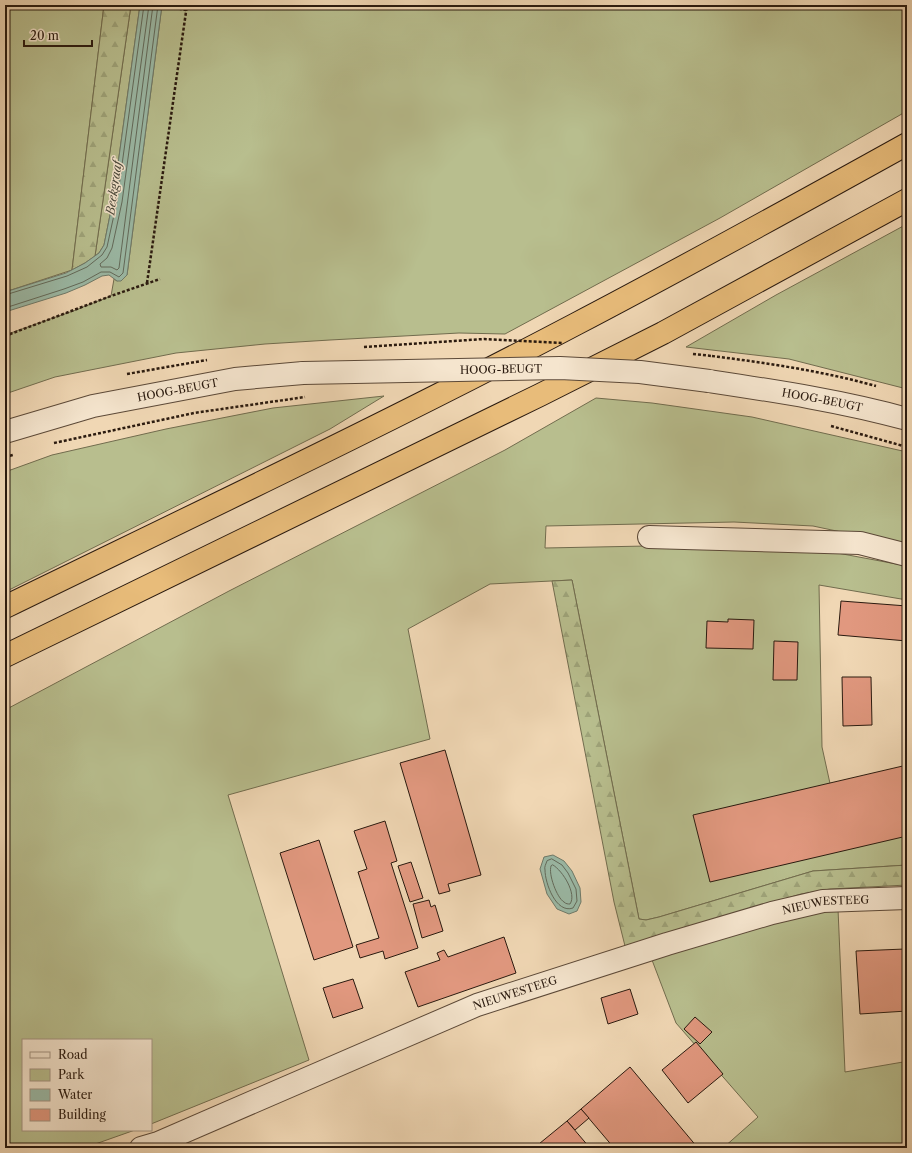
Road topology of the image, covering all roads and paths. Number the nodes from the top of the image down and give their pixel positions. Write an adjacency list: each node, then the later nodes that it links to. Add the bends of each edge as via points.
1 (159, 5): 3 (path)
2 (187, 5): 3 (path)
3 (186, 10): 7 (path)
4 (907, 144): 19 (highway, via 568,328)
5 (907, 200): 20 (highway, via 663,333 574,378)
6 (160, 279): 7 (path)
7 (146, 283): 8 (path)
8 (5, 336)
9 (306, 397): 13 (path, via 194,412)
10 (907, 419): 12 (street, HOOG-BEUGT, bridge, via 879,411 709,381 640,372 560,368 303,373 235,379 93,406)
11 (825, 424): 14 (path)
12 (5, 432)
13 (48, 444)
14 (907, 447)
15 (19, 453): 16 (path)
16 (5, 458)
17 (649, 538): 18 (street, via 860,543)
18 (907, 555)
19 (5, 607)
20 (5, 656)
21 (907, 898): 22 (street, NIEUWESTEEG, via 823,902 772,913 477,1005 158,1143)
22 (141, 1148)

